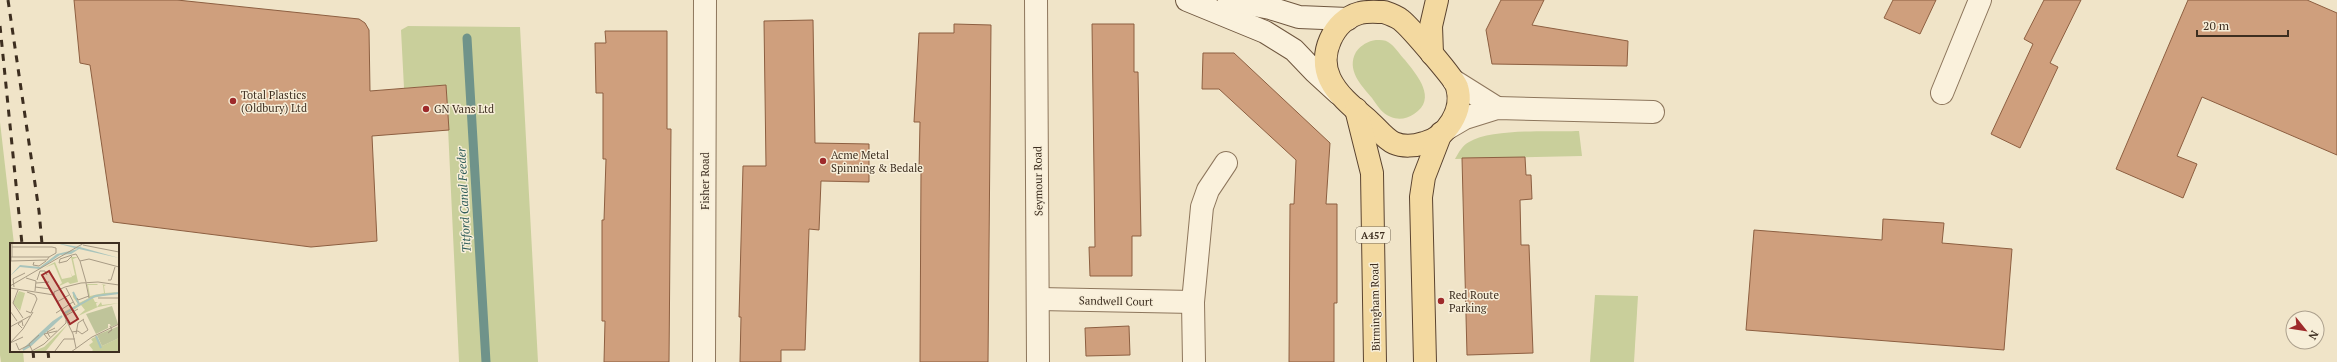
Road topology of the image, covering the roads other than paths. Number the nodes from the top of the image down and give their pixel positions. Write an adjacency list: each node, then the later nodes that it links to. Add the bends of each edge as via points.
1 (706, 0): 18 (street, Fisher Road)
2 (1036, 0): 16 (street, Seymour Road)
3 (1187, 0): 11 (street, via 1265,32 1294,50)
4 (1229, 0): 7 (street, via 1299,17)
5 (1437, 0): 8 (main road, via 1431,26)
6 (1980, 0): 10 (street)
7 (1359, 11): 8 (main road, via 1384,12 1400,18); 11 (main road, Birmingham Road / A457, via 1332,35 1325,63 1329,79)
8 (1432, 54): 9 (main road)
9 (1454, 81): 12 (street); 14 (main road, via 1457,85 1458,103)
10 (1942, 93)
11 (1349, 103): 14 (main road, Birmingham Road / A457, via 1394,143 1414,146 1430,142); 21 (main road, Birmingham Road / A457, via 1372,173)
12 (1497, 108): 13 (street); 14 (street, via 1465,118)
13 (1653, 112)
14 (1445, 130): 22 (main road, via 1424,177 1421,197)
15 (1226, 163): 17 (street, via 1208,190 1202,207)
16 (1039, 299): 17 (street, Sandwell Court); 19 (street, Seymour Road)
17 (1193, 302): 20 (street)
18 (704, 362)
19 (1038, 362)
20 (1194, 362)
21 (1375, 362)
22 (1425, 362)

